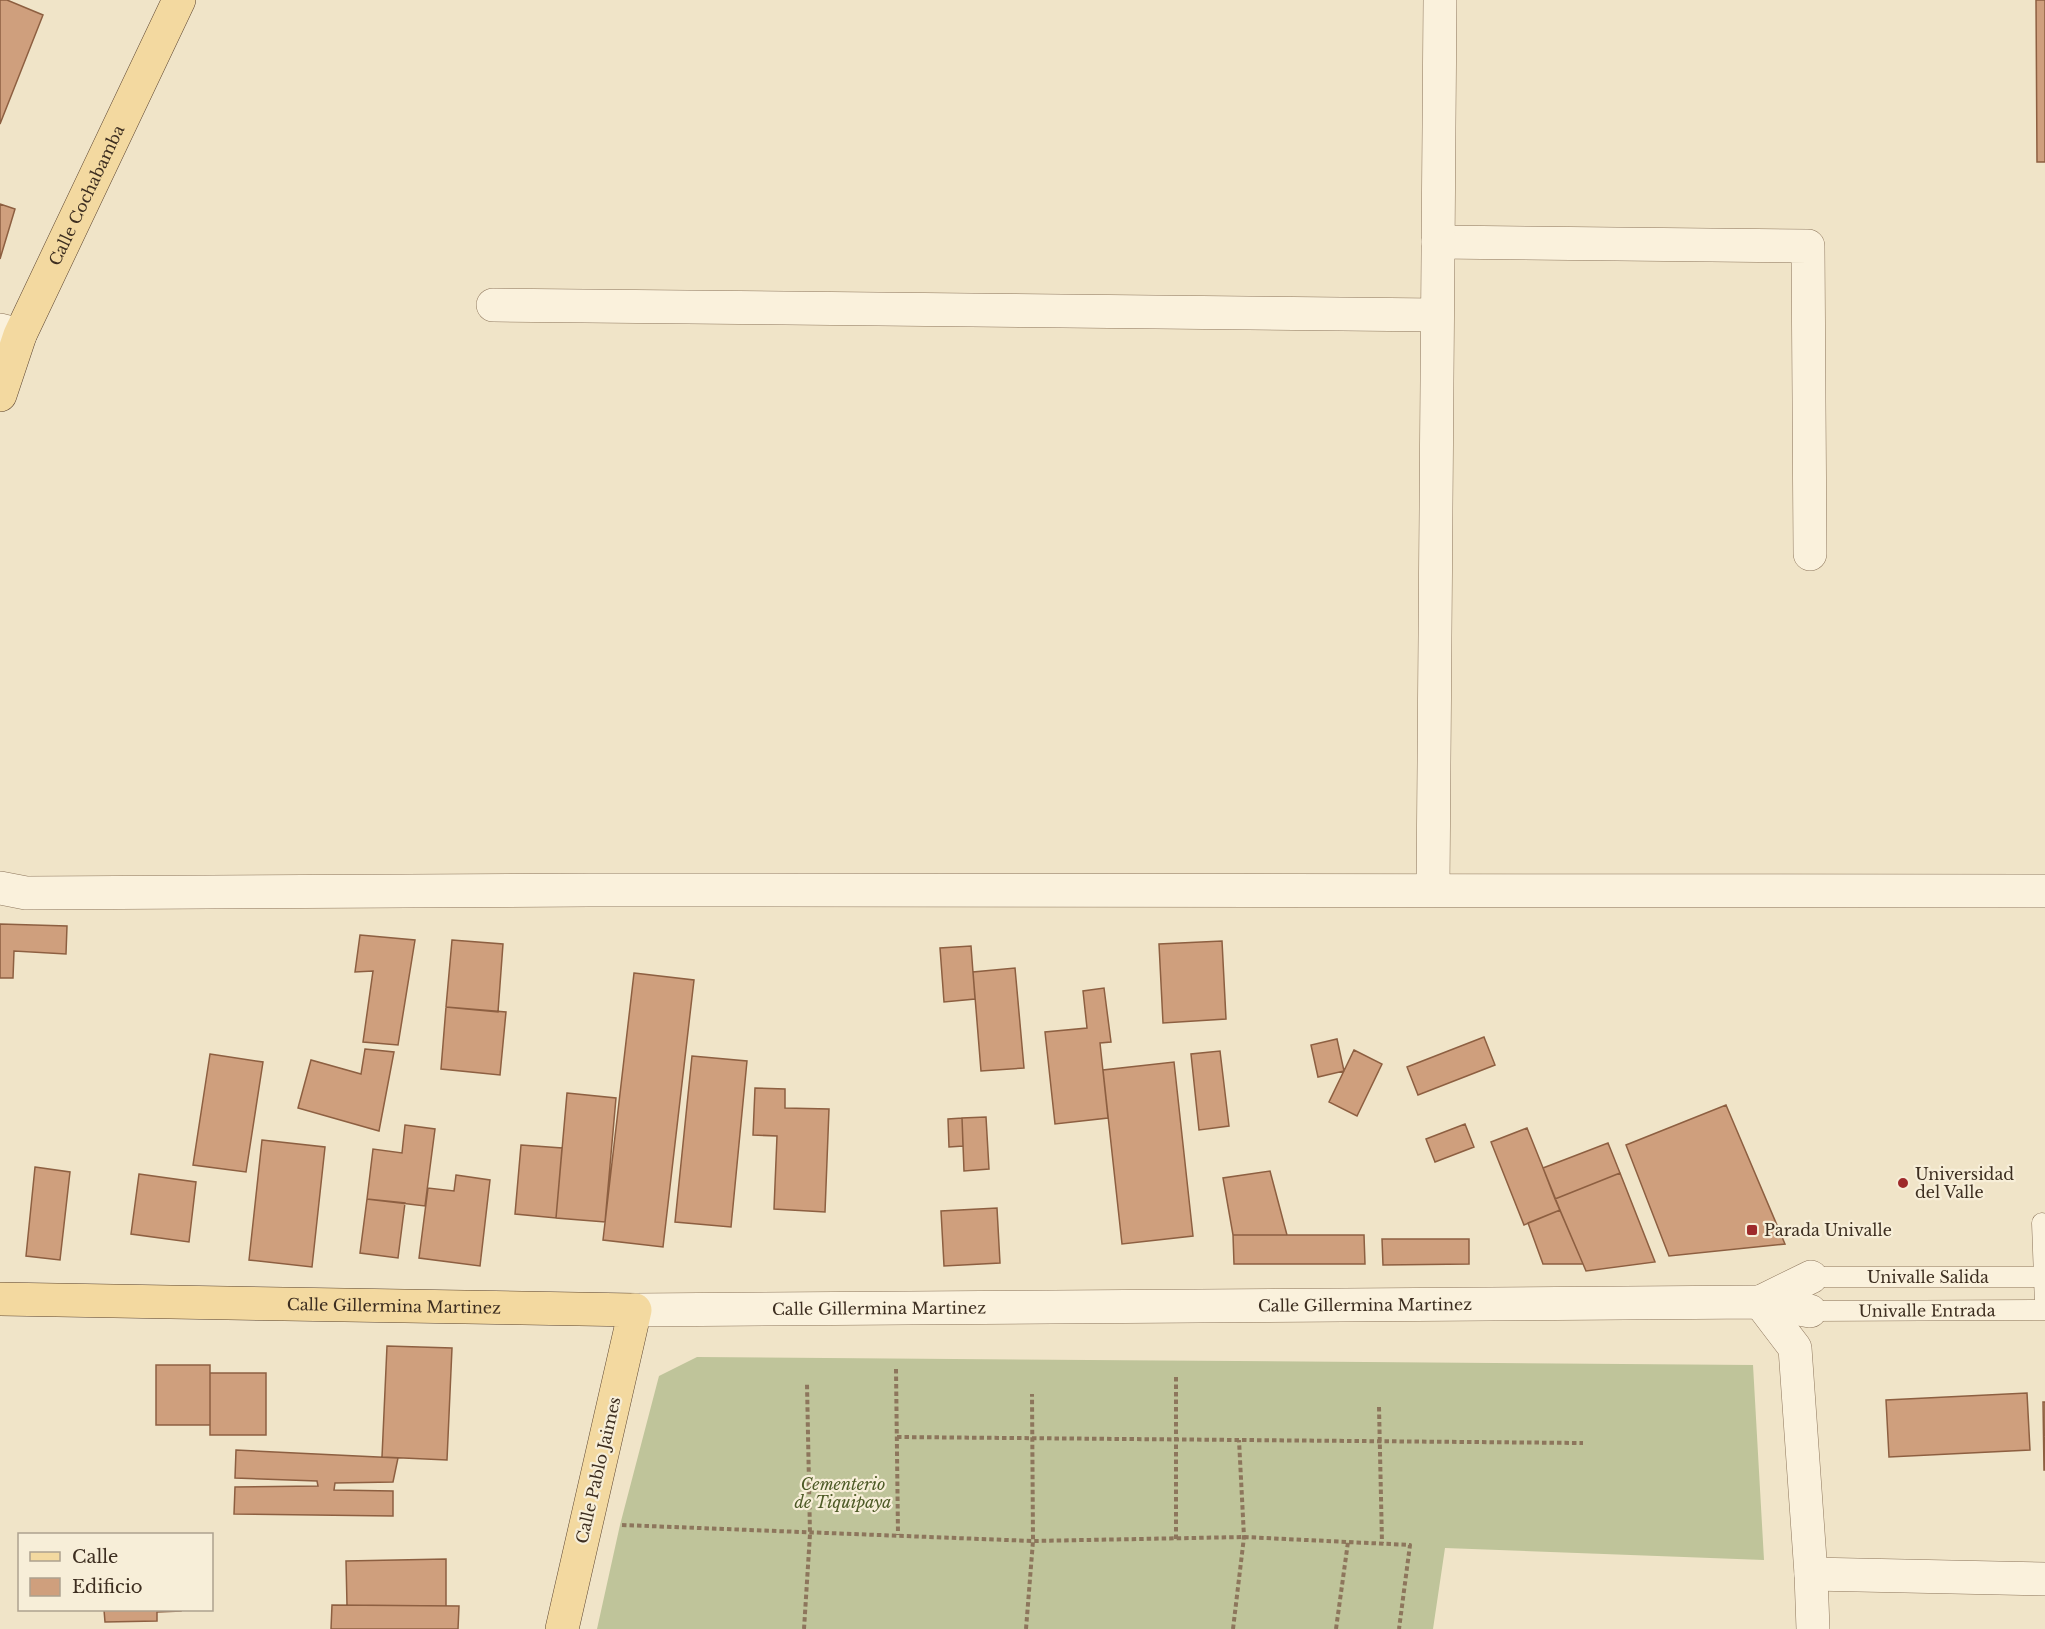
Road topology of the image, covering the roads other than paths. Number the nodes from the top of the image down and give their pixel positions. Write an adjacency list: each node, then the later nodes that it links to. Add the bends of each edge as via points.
1 (179, 0): 6 (main road, Calle Cochabamba)
2 (1440, 0): 3 (street)
3 (1438, 242): 5 (street); 8 (street, via 1808,246)
4 (493, 305): 5 (street)
5 (1437, 315): 10 (street)
6 (10, 333): 7 (main road, Calle Cochabamba)
7 (0, 395)
8 (1810, 554)
9 (0, 888): 10 (street, via 26,893)
10 (1433, 890): 11 (street)
11 (2045, 891)
12 (2042, 1223): 14 (lane)
13 (1811, 1277): 14 (lane, Univalle Salida); 16 (street, Calle Gillermina Martinez)
14 (2044, 1277): 17 (lane)
15 (0, 1299): 18 (main road, Calle Gillermina Martinez)
16 (1760, 1302): 18 (street, Calle Gillermina Martinez); 20 (street, Calle Gillermina Martinez); 21 (street, via 1794,1348)
17 (2045, 1305)
18 (635, 1310): 23 (main road, Calle Pablo Jaimes)
19 (2045, 1310): 20 (lane, Univalle Entrada)
20 (1810, 1311)
21 (1811, 1574): 22 (street); 24 (street)
22 (2045, 1579)
23 (562, 1629)
24 (1813, 1629)

